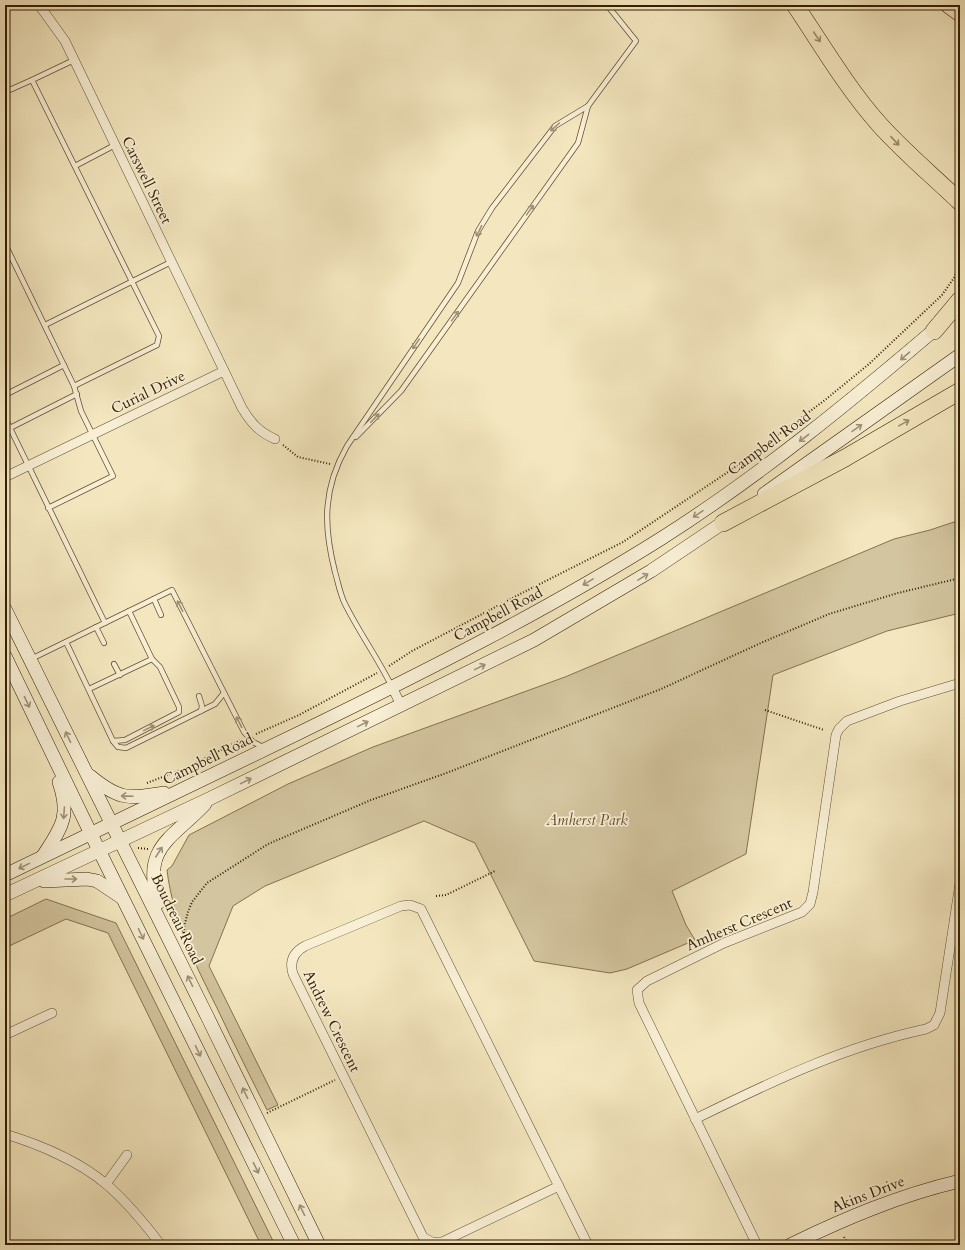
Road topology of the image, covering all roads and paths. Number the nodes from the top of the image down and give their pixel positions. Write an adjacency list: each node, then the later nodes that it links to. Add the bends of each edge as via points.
1 (39, 5): 6 (street, Carswell Street, via 59,32)
2 (607, 5): 9 (lane, via 636,41)
3 (795, 5): 12 (highway, one-way to 12, via 878,123 902,149)
4 (949, 5): 5 (highway)
5 (960, 12)
6 (74, 60): 7 (lane); 10 (street, Carswell Street)
7 (32, 80): 8 (lane); 11 (lane)
8 (5, 92)
9 (588, 106): 34 (lane, one-way to 9, via 401,391 578,143); 34 (lane, one-way to 34, via 555,126 492,208 478,231 458,283)
10 (115, 145): 11 (lane); 16 (street, Carswell Street)
11 (75, 166): 18 (lane)
12 (932, 175): 13 (highway); 14 (highway)
13 (960, 194)
14 (960, 202)
15 (5, 244): 21 (lane)
16 (171, 262): 18 (lane); 25 (street, Carswell Street)
17 (960, 264): 50 (path, via 942,295 869,364 750,457 623,542 412,651)
18 (133, 281): 21 (lane); 26 (lane, via 159,336 157,345)
19 (960, 300): 22 (highway)
20 (960, 309): 22 (main road, Campbell Road)
21 (45, 325): 24 (lane)
22 (934, 330): 56 (main road, Campbell Road, one-way to 56, via 804,438 664,537 516,623)
23 (960, 355): 39 (main road, one-way to 23)
24 (64, 365): 26 (lane); 29 (lane)
25 (224, 371): 32 (street, Curial Drive); 33 (street, via 251,423 263,434)
26 (74, 386): 28 (lane)
27 (960, 391): 39 (highway, one-way to 27, via 846,458)
28 (77, 394): 31 (lane); 32 (lane, via 81,411)
29 (5, 395)
30 (5, 418): 31 (lane)
31 (7, 429): 35 (lane)
32 (92, 435): 35 (street, Curial Drive); 38 (lane, via 113,476)
33 (275, 439): 36 (path, via 298,457)
34 (348, 446): 36 (lane)
35 (28, 466): 37 (street, Curial Drive); 38 (lane)
36 (337, 466): 56 (lane, via 327,499 326,514 332,561 344,603)
37 (5, 477)
38 (48, 508): 45 (lane)
39 (723, 523): 60 (main road, one-way to 39, via 540,636 652,571)
40 (960, 578): 85 (path, via 829,614 660,690 371,800 268,844 207,883 192,902 188,912 184,927)
41 (154, 599): 43 (lane); 44 (lane); 58 (lane, one-way to 41, via 172,590)
42 (5, 609): 52 (main road, Boudreau Road)
43 (129, 611): 45 (lane); 51 (lane)
44 (161, 615)
45 (105, 623): 46 (lane)
46 (96, 627): 47 (lane); 48 (lane)
47 (66, 642): 52 (lane); 57 (lane)
48 (104, 643)
49 (5, 656): 64 (main road, one-way to 64)
50 (407, 656)
51 (152, 659): 54 (lane); 65 (lane, one-way to 51, via 125,740 179,712 160,667)
52 (30, 660): 67 (main road, Boudreau Road, one-way to 52)
53 (114, 664): 54 (lane)
54 (120, 675): 57 (lane)
55 (960, 683): 90 (street, Amherst Crescent, via 900,701 847,722 839,729 834,744 813,892 807,908 724,943 647,981 637,990 639,1004)
56 (392, 687): 60 (street); 66 (main road, Campbell Road)
57 (89, 689): 65 (lane)
58 (224, 693): 62 (lane, via 215,704); 66 (lane, one-way to 58, via 244,732)
59 (199, 696): 62 (lane)
60 (401, 705): 69 (main road, one-way to 60)
61 (765, 710): 63 (path)
62 (201, 711): 65 (lane, via 126,748 118,747)
63 (824, 730)
64 (43, 735): 71 (main road); 76 (main road, one-way to 76, via 64,796 63,823)
65 (113, 741)
66 (266, 749): 68 (main road, Campbell Road)
67 (85, 772): 68 (main road, one-way to 67, via 144,797 120,796 108,791); 70 (main road, Boudreau Road)
68 (180, 791): 70 (main road, Campbell Road)
69 (211, 798): 72 (main road); 84 (main road, one-way to 69, via 153,887 152,871 155,858 174,832)
70 (112, 823): 71 (main road, Campbell Road); 72 (main road, Boudreau Road)
71 (90, 834): 74 (main road); 76 (main road, Campbell Road)
72 (121, 841): 74 (main road); 84 (main road, Boudreau Road)
73 (138, 848): 75 (path)
74 (99, 851): 79 (main road); 83 (main road)
75 (153, 852)
76 (43, 856): 78 (main road, Campbell Road, one-way to 78)
77 (495, 870): 82 (path, via 446,895)
78 (5, 875)
79 (32, 882): 81 (main road); 83 (main road, one-way to 83, via 87,879 97,881)
80 (960, 883): 90 (street, via 940,1013 934,1025 815,1062)
81 (5, 895)
82 (436, 896)
83 (123, 899): 98 (main road, one-way to 98)
84 (165, 930): 99 (main road, Boudreau Road, one-way to 84)
85 (184, 944)
86 (52, 1013): 87 (street)
87 (5, 1035)
88 (343, 1076): 89 (path); 95 (street, Andrew Crescent, via 420,1232 428,1240 438,1243 448,1240); 95 (street, Andrew Crescent, via 292,974 293,958 305,946 400,906 418,907 424,914)
89 (266, 1113)
90 (695, 1119): 101 (street, Amherst Crescent)
91 (5, 1134): 94 (street, via 30,1141 82,1168)
92 (127, 1155): 94 (street)
93 (960, 1181): 102 (main road, Akins Drive, via 878,1205)
94 (106, 1184): 97 (street)
95 (559, 1186): 100 (street, Andrew Crescent)
96 (844, 1237): 103 (path)
97 (161, 1245)
98 (294, 1245)
99 (319, 1245)
100 (588, 1245)
101 (757, 1245)
102 (790, 1245)
103 (848, 1245)

